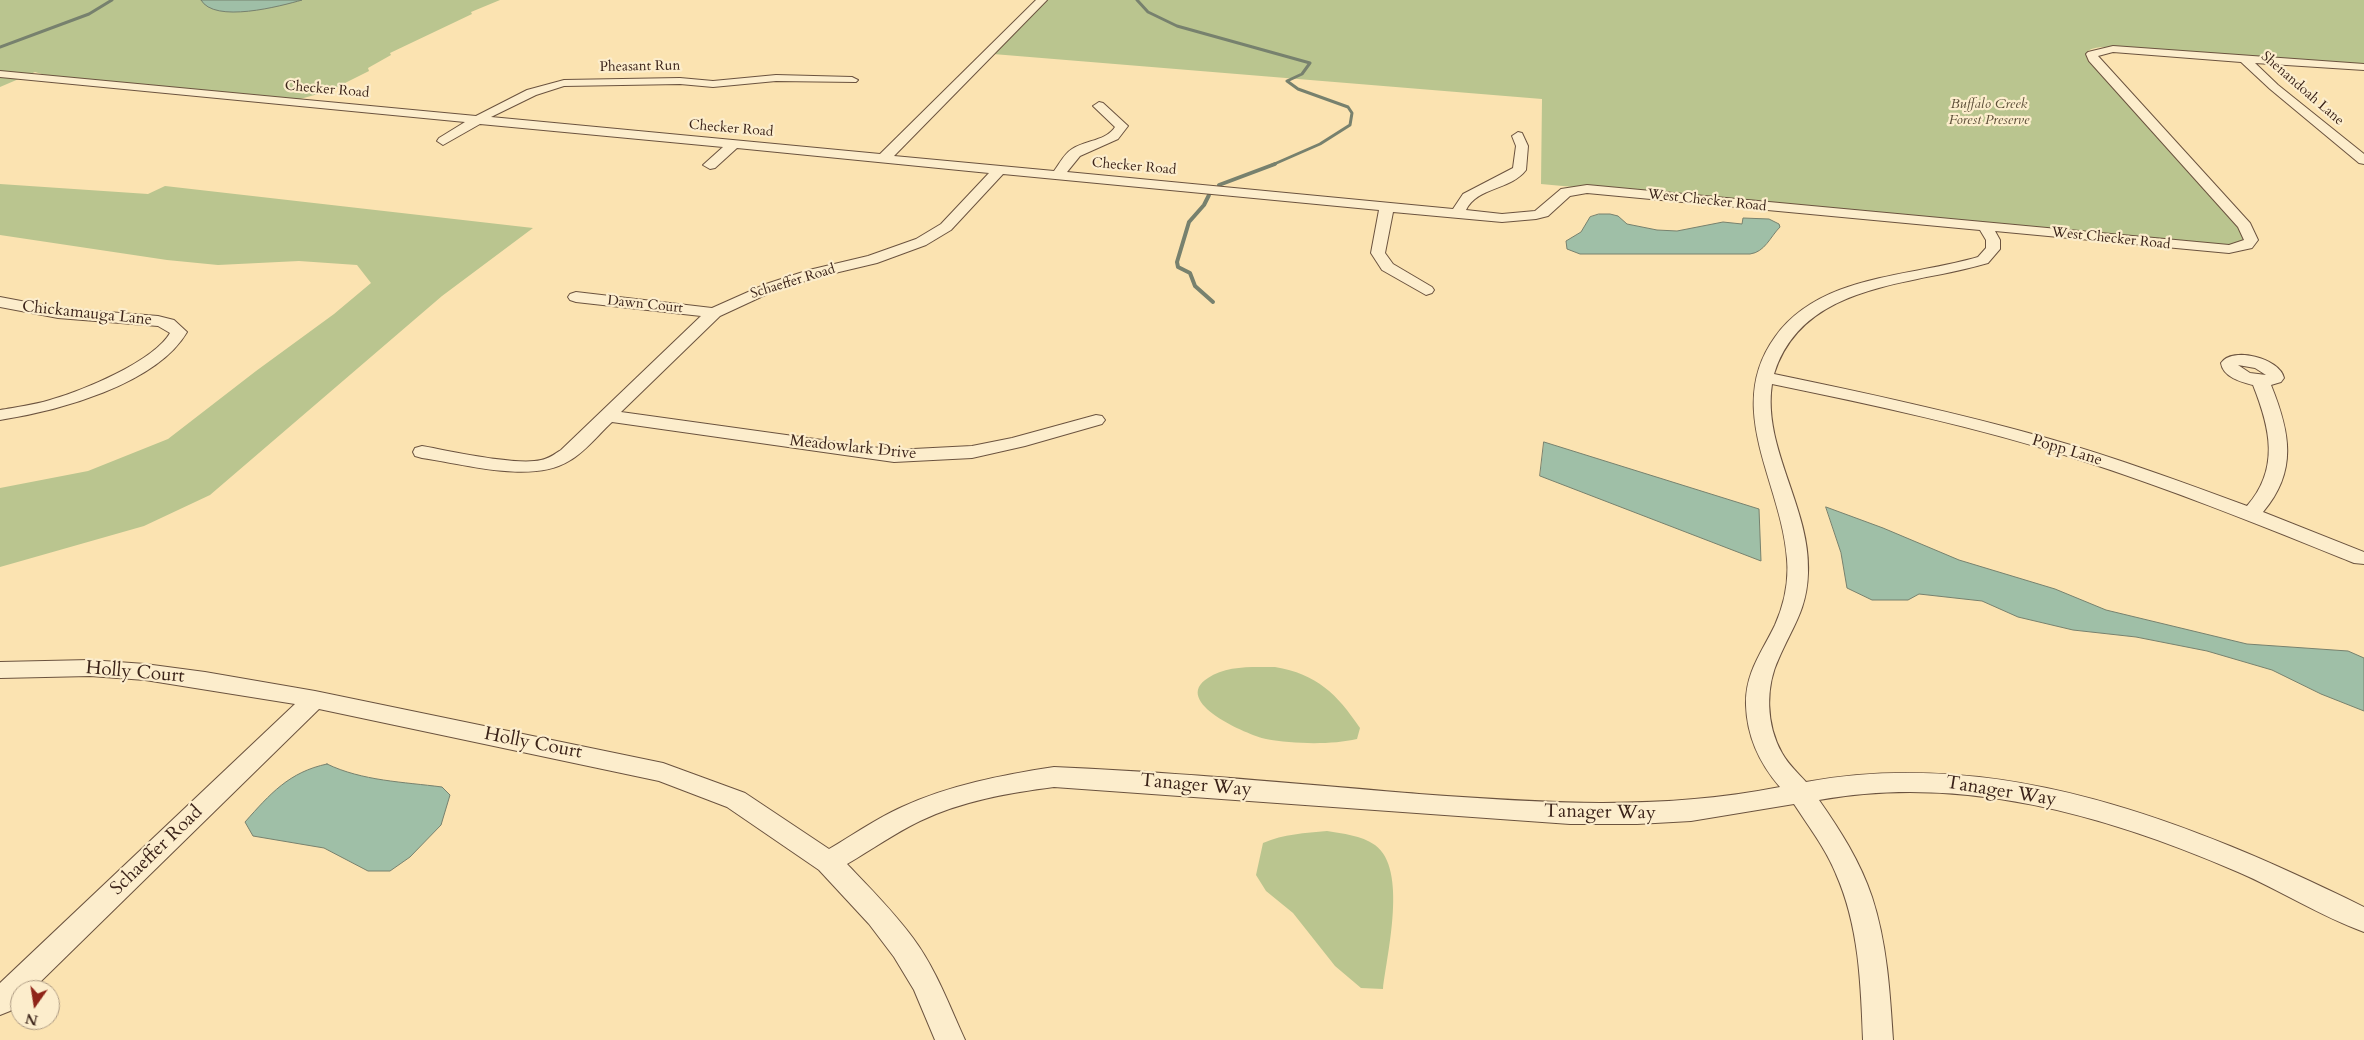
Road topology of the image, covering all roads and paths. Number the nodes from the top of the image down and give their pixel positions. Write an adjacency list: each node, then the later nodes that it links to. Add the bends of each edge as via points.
1 (1042, 0): 11 (street)
2 (2244, 58): 3 (street, West Checker Road); 12 (street, Shenandoah Lane, via 2281,93); 18 (street, West Checker Road, via 2113,49 2092,54 2244,226 2251,240 2248,245 2212,249)
3 (2364, 67)
4 (0, 74): 7 (street, Checker Road)
5 (852, 80): 7 (street, Pheasant Run, via 776,78 713,84 680,81 564,83 528,93)
6 (1099, 106): 15 (street, via 1117,119 1121,130 1076,153)
7 (478, 120): 9 (street, Pheasant Run); 10 (street, Checker Road)
8 (1518, 136): 17 (street, via 1522,146 1519,170 1508,179 1468,196)
9 (443, 141)
10 (734, 144): 11 (street, Checker Road); 13 (street)
11 (884, 158): 14 (street, Checker Road)
12 (2364, 160)
13 (710, 164)
14 (1000, 170): 15 (street, Checker Road); 22 (street, Schaeffer Road, via 946,227 921,242 872,260 771,286)
15 (1058, 175): 16 (street, Checker Road)
16 (1387, 206): 17 (street, Checker Road); 19 (street, via 1378,253 1387,267)
17 (1458, 213): 18 (street, West Checker Road, via 1528,217 1543,213 1566,192 1587,190)
18 (1985, 227): 23 (street, via 1993,240 1993,249 1983,260 1870,285 1824,303 1807,314 1784,334 1767,361)
19 (1426, 290)
20 (576, 297): 22 (street, Dawn Court)
21 (0, 302): 25 (street, Chickamauga Lane, via 58,313 158,321 168,323 179,332 162,352 110,383 56,404)
22 (714, 313): 26 (street, Schaeffer Road)
23 (1764, 377): 29 (street, Popp Lane, via 1982,425 2083,455); 33 (street, via 1760,398 1762,418 1795,534 1798,560 1797,586 1788,620 1759,679 1757,703 1760,725 1773,760)
24 (2260, 380): 29 (street, via 2274,415 2279,453 2277,471 2268,493)
25 (0, 415)
26 (608, 416): 27 (street, Meadowlark Drive, via 894,456 947,455 998,447); 28 (street, Schaeffer Road, via 568,454 537,468)
27 (1096, 420)
28 (422, 452)
29 (2251, 514): 30 (street, Popp Lane)
30 (2363, 560)
31 (0, 670): 32 (street, Holly Court, via 90,668 144,672)
32 (315, 699): 34 (street, Holly Court, via 663,772 736,800); 36 (street, Schaeffer Road)
33 (1800, 793): 34 (street, Tanager Way, via 1708,810 1592,814 1054,777 972,792 911,814); 35 (street, Tanager Way, via 1872,783 1916,782 1966,784 2069,803 2136,822 2242,862); 38 (street, via 1839,852 1856,887 1868,927)
34 (828, 862): 37 (street, Holly Court, via 904,948 925,983)
35 (2364, 920)
36 (0, 1002)
37 (950, 1040)
38 (1878, 1040)

